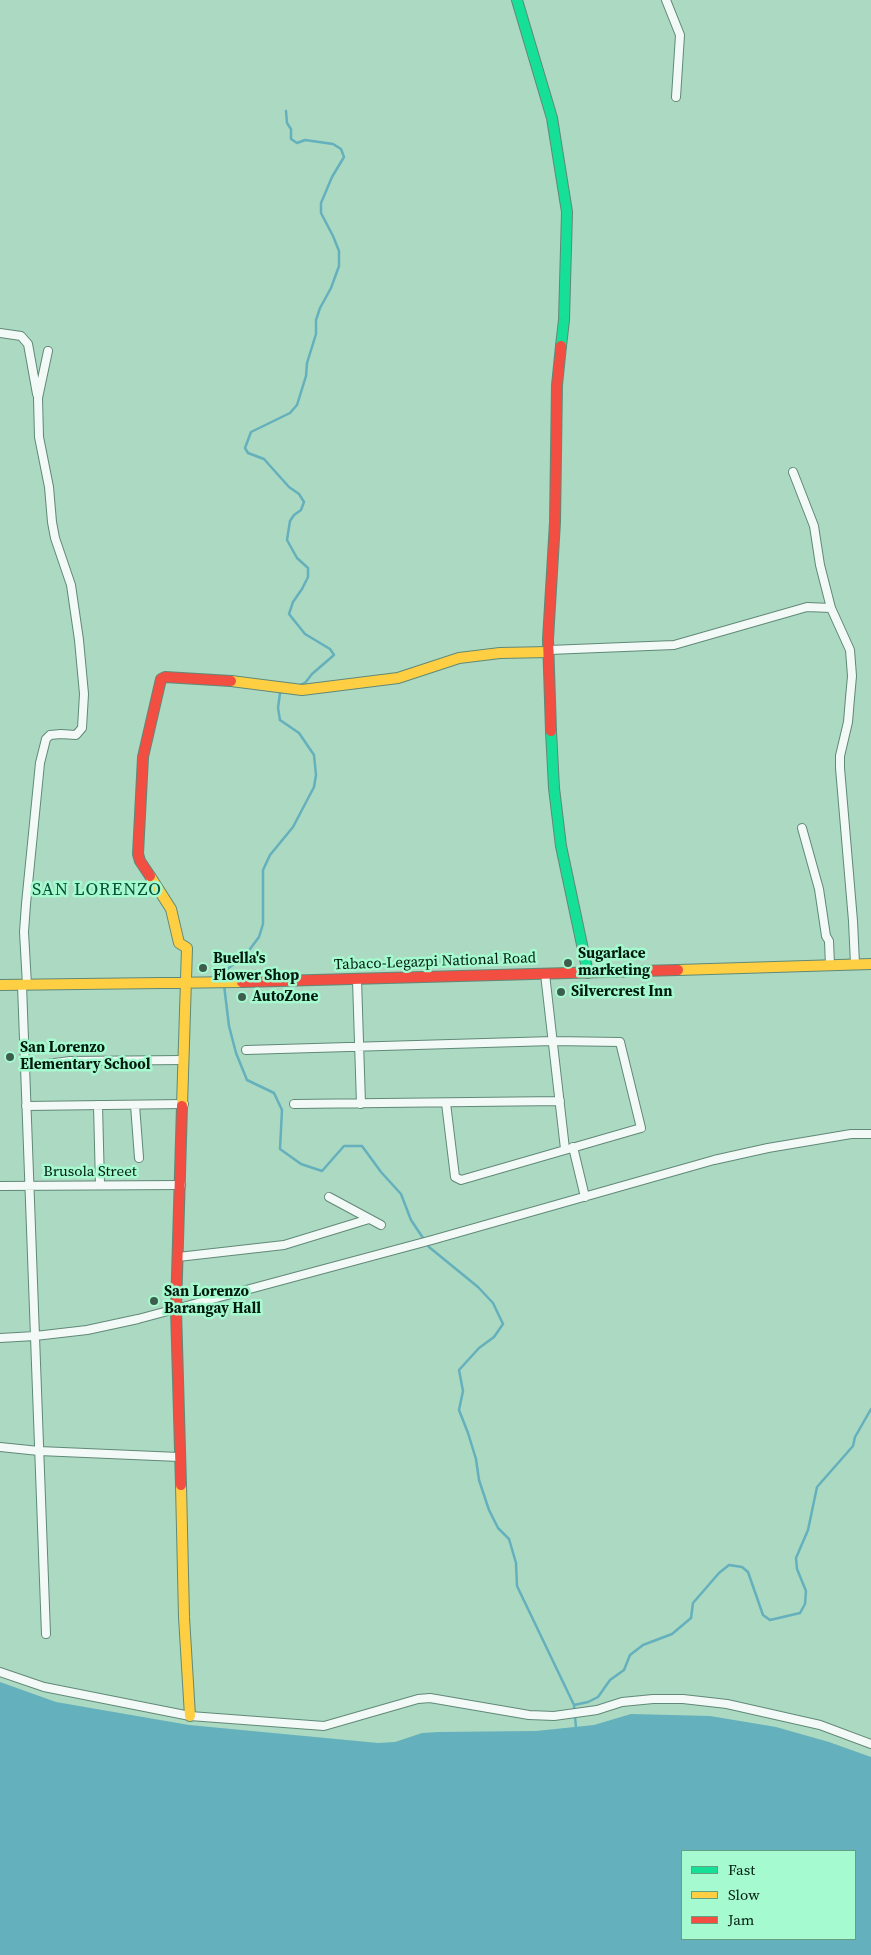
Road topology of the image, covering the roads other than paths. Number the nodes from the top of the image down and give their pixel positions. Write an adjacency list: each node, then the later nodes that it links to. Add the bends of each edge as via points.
1 (517, 0): 9 (street, via 552,118 567,212 564,320 557,385)
2 (666, 0): 3 (street, via 680,35)
3 (676, 97)
4 (0, 333): 6 (street, via 21,336 28,344)
5 (48, 351): 6 (street)
6 (38, 398): 19 (street, via 39,437 52,522 71,585 84,694 82,728 76,735 61,734 46,739 40,763 24,932)
7 (793, 472): 8 (street, via 814,526)
8 (831, 608): 9 (street, via 808,607 674,645); 11 (street, via 850,650 849,711 840,768)
9 (549, 651): 14 (street, via 554,788 561,846); 17 (street, via 459,658 398,678 302,690 207,679 161,679 143,757 138,854 171,909 179,942 187,948)
10 (802, 828): 13 (street, via 819,889)
11 (855, 964): 12 (street, Tabaco-Legazpi National Road); 13 (street, Tabaco-Legazpi National Road)
12 (871, 964)
13 (830, 965): 14 (street, Tabaco-Legazpi National Road)
14 (588, 973): 15 (street, Tabaco-Legazpi National Road)
15 (546, 974): 16 (street, Tabaco-Legazpi National Road); 20 (street)
16 (357, 980): 17 (street, Tabaco-Legazpi National Road); 21 (street)
17 (186, 982): 19 (street, Tabaco-Legazpi National Road); 23 (street)
18 (0, 984): 19 (street, Tabaco-Legazpi National Road)
19 (25, 985): 24 (street)
20 (553, 1041): 21 (street); 25 (street); 34 (street, via 620,1042 641,1128)
21 (360, 1047): 22 (street); 29 (street)
22 (246, 1050)
23 (184, 1060): 24 (street, via 70,1061); 27 (street)
24 (24, 1067): 32 (street)
25 (560, 1101): 26 (street); 34 (street)
26 (446, 1103): 29 (street); 34 (street, via 455,1176 461,1180)
27 (184, 1104): 31 (street); 37 (street)
28 (294, 1104): 29 (street)
29 (362, 1104)
30 (98, 1105): 31 (street); 32 (street); 36 (street)
31 (135, 1105): 35 (street)
32 (26, 1106): 39 (street)
33 (871, 1134): 41 (street, via 851,1134 778,1146 714,1160)
34 (569, 1148): 41 (street)
35 (139, 1158)
36 (100, 1185): 37 (street, Brusola Street); 39 (street, Brusola Street)
37 (181, 1185): 44 (street)
38 (0, 1186): 39 (street, Brusola Street)
39 (29, 1186): 46 (street)
40 (329, 1197): 42 (street)
41 (585, 1197): 45 (street)
42 (369, 1219): 43 (street); 44 (street, via 284,1245)
43 (381, 1225)
44 (178, 1256): 45 (street)
45 (176, 1309): 46 (street, via 87,1330); 50 (street)
46 (35, 1336): 47 (street); 49 (street)
47 (0, 1338)
48 (0, 1447): 49 (street)
49 (39, 1451): 50 (street); 51 (street)
50 (180, 1457): 53 (street)
51 (46, 1634)
52 (0, 1672): 53 (street, via 44,1687)
53 (190, 1716): 54 (street, via 324,1726 430,1698 529,1715 554,1716 597,1710 622,1702 683,1699 727,1704 820,1725)
54 (871, 1744)

